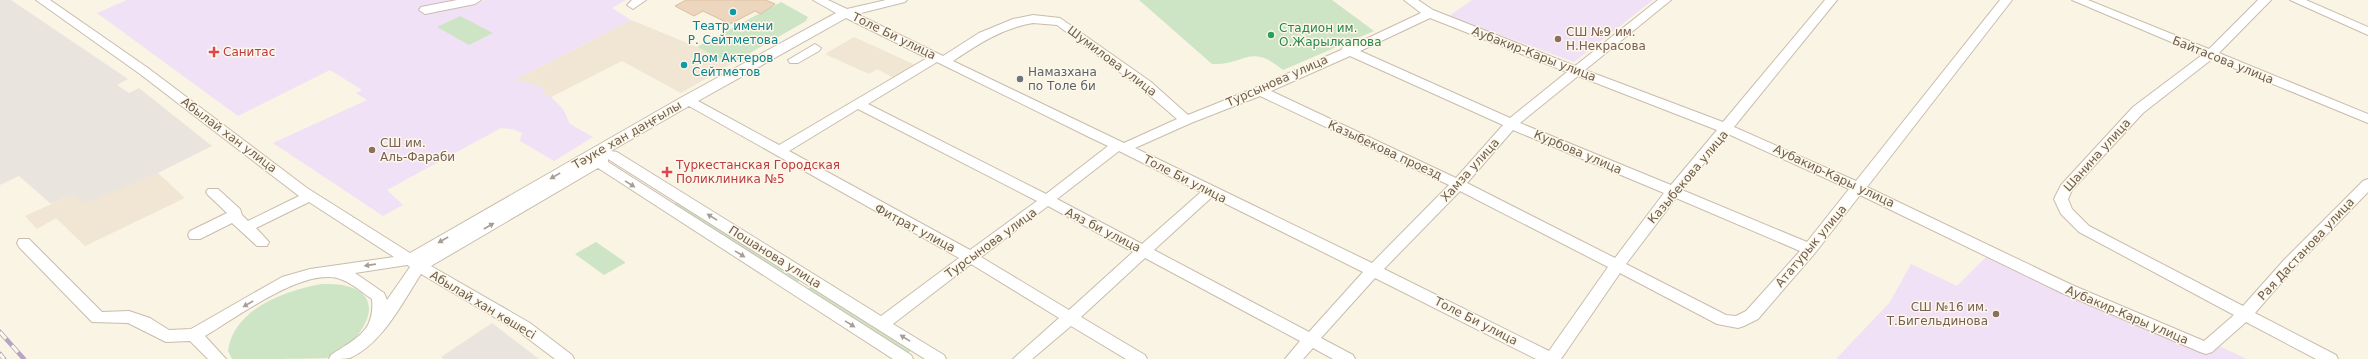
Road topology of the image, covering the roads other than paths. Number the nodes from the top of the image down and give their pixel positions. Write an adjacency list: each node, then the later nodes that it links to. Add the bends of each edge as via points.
1 (42, 0): 39 (street, Абылай хан улица, via 144,71)
2 (475, 0): 12 (street)
3 (819, 0): 13 (street, Толе Би улица)
4 (900, 0): 13 (street)
5 (1410, 0): 14 (street, Аубакир-Кары улица)
6 (1664, 0): 21 (street, Хамза улица)
7 (1831, 0): 28 (street, Казыбекова улица)
8 (2006, 0): 35 (street, Ататурык улица)
9 (2078, 0): 18 (street, Байтасова улица)
10 (2265, 0): 18 (street, Шанина улица)
11 (2296, 0): 15 (street)
12 (426, 10)
13 (846, 13): 19 (street, Толе Би улица); 23 (street, Тәуке хан даңғылы, via 838,24)
14 (1429, 13): 17 (street, Турсынова улица, via 1404,27); 21 (street, Аубакир-Кары улица)
15 (2368, 31)
16 (815, 48): 20 (street)
17 (1348, 50): 22 (street, Турсынова улица); 27 (street, Курбова улица)
18 (2210, 55): 25 (street, Байтасова улица); 53 (street, Шанина улица, via 2138,110 2066,188 2061,199 2066,211 2084,229)
19 (941, 59): 24 (street, Шумилова улица); 26 (street, Шумилова улица, via 983,36 1017,22 1032,19 1060,22 1146,85); 29 (street, Толе Би улица)
20 (794, 60)
21 (1576, 70): 27 (street, Хамза улица); 28 (street, Аубакир-Кары улица)
22 (1260, 91): 26 (street, Турсынова улица); 33 (street, Казыбекова проезд)
23 (692, 103): 30 (street, Фитрат улица); 31 (street, Тәуке хан даңғылы); 49 (street, Тәуке хан даңғылы, one-way to 49)
24 (858, 104): 30 (street, Шумилова улица); 40 (street, Аяз би улица, via 964,156)
25 (2368, 119)
26 (1186, 120): 29 (street, Турсынова улица)
27 (1512, 124): 33 (street, Хамза улица); 38 (street, Курбова улица)
28 (1728, 129): 35 (street, Аубакир-Кары улица, via 1798,159); 38 (street, Казыбекова улица)
29 (1121, 147): 37 (street, Толе Би улица); 40 (street, Турсынова улица)
30 (779, 150): 48 (street, Фитрат улица, via 858,197)
31 (612, 154): 32 (street, Тәуке хан даңғылы); 55 (street, Пошанова улица, one-way to 31)
32 (598, 162): 49 (street, Тәуке хан даңғылы, one-way to 32); 63 (street, Пошанова улица, one-way to 63)
33 (1458, 184): 50 (street, Казыбекова проезд); 51 (street, Хамза улица)
34 (2368, 184): 53 (street, Рая Дастанова улица)
35 (1858, 189): 46 (street, Ататурык улица); 53 (street, Аубакир-Кары улица, via 2067,289 2206,348)
36 (213, 192): 41 (street, via 235,212)
37 (1209, 192): 47 (street); 51 (street, Толе Би улица)
38 (1674, 192): 46 (street, Курбова улица); 50 (street, Казыбекова улица)
39 (310, 196): 42 (street); 49 (street, Абылай хан улица)
40 (1047, 202): 47 (street, Аяз би улица); 48 (street, Турсынова улица, via 1002,231)
41 (234, 216): 42 (street); 43 (street)
42 (245, 228): 44 (street)
43 (195, 234)
44 (262, 242)
45 (24, 243): 57 (street, via 98,318 128,317 144,322 166,336)
46 (1810, 249): 50 (street, Ататурык улица, via 1752,315 1738,322 1723,320)
47 (1145, 251): 54 (street); 58 (street, Аяз би улица)
48 (970, 257): 54 (street, Фитрат улица); 55 (street, Турсынова улица)
49 (414, 263): 52 (street, one-way to 52); 56 (street); 62 (street, Абылай хан көшесі, via 524,327)
50 (1616, 267): 68 (street, Казыбекова улица)
51 (1374, 270): 58 (street, Хамза улица); 68 (street, Толе Би улица)
52 (330, 271): 56 (street, via 354,278 379,297 381,313); 57 (street, one-way to 57, via 287,281)
53 (2244, 315): 69 (street, Шанина улица)
54 (1070, 318): 59 (street, Фитрат улица); 65 (street)
55 (882, 324): 64 (street, Пошанова улица, one-way to 55)
56 (377, 327): 61 (street, via 364,341)
57 (194, 335): 60 (street)
58 (1311, 340): 66 (street, Хамза улица); 67 (street, Аяз би улица)
59 (1128, 356)
60 (218, 359)
61 (337, 359)
62 (566, 359)
63 (905, 359)
64 (938, 359)
65 (1020, 359)
66 (1293, 359)
67 (1347, 359)
68 (1551, 359)
69 (2330, 359)

